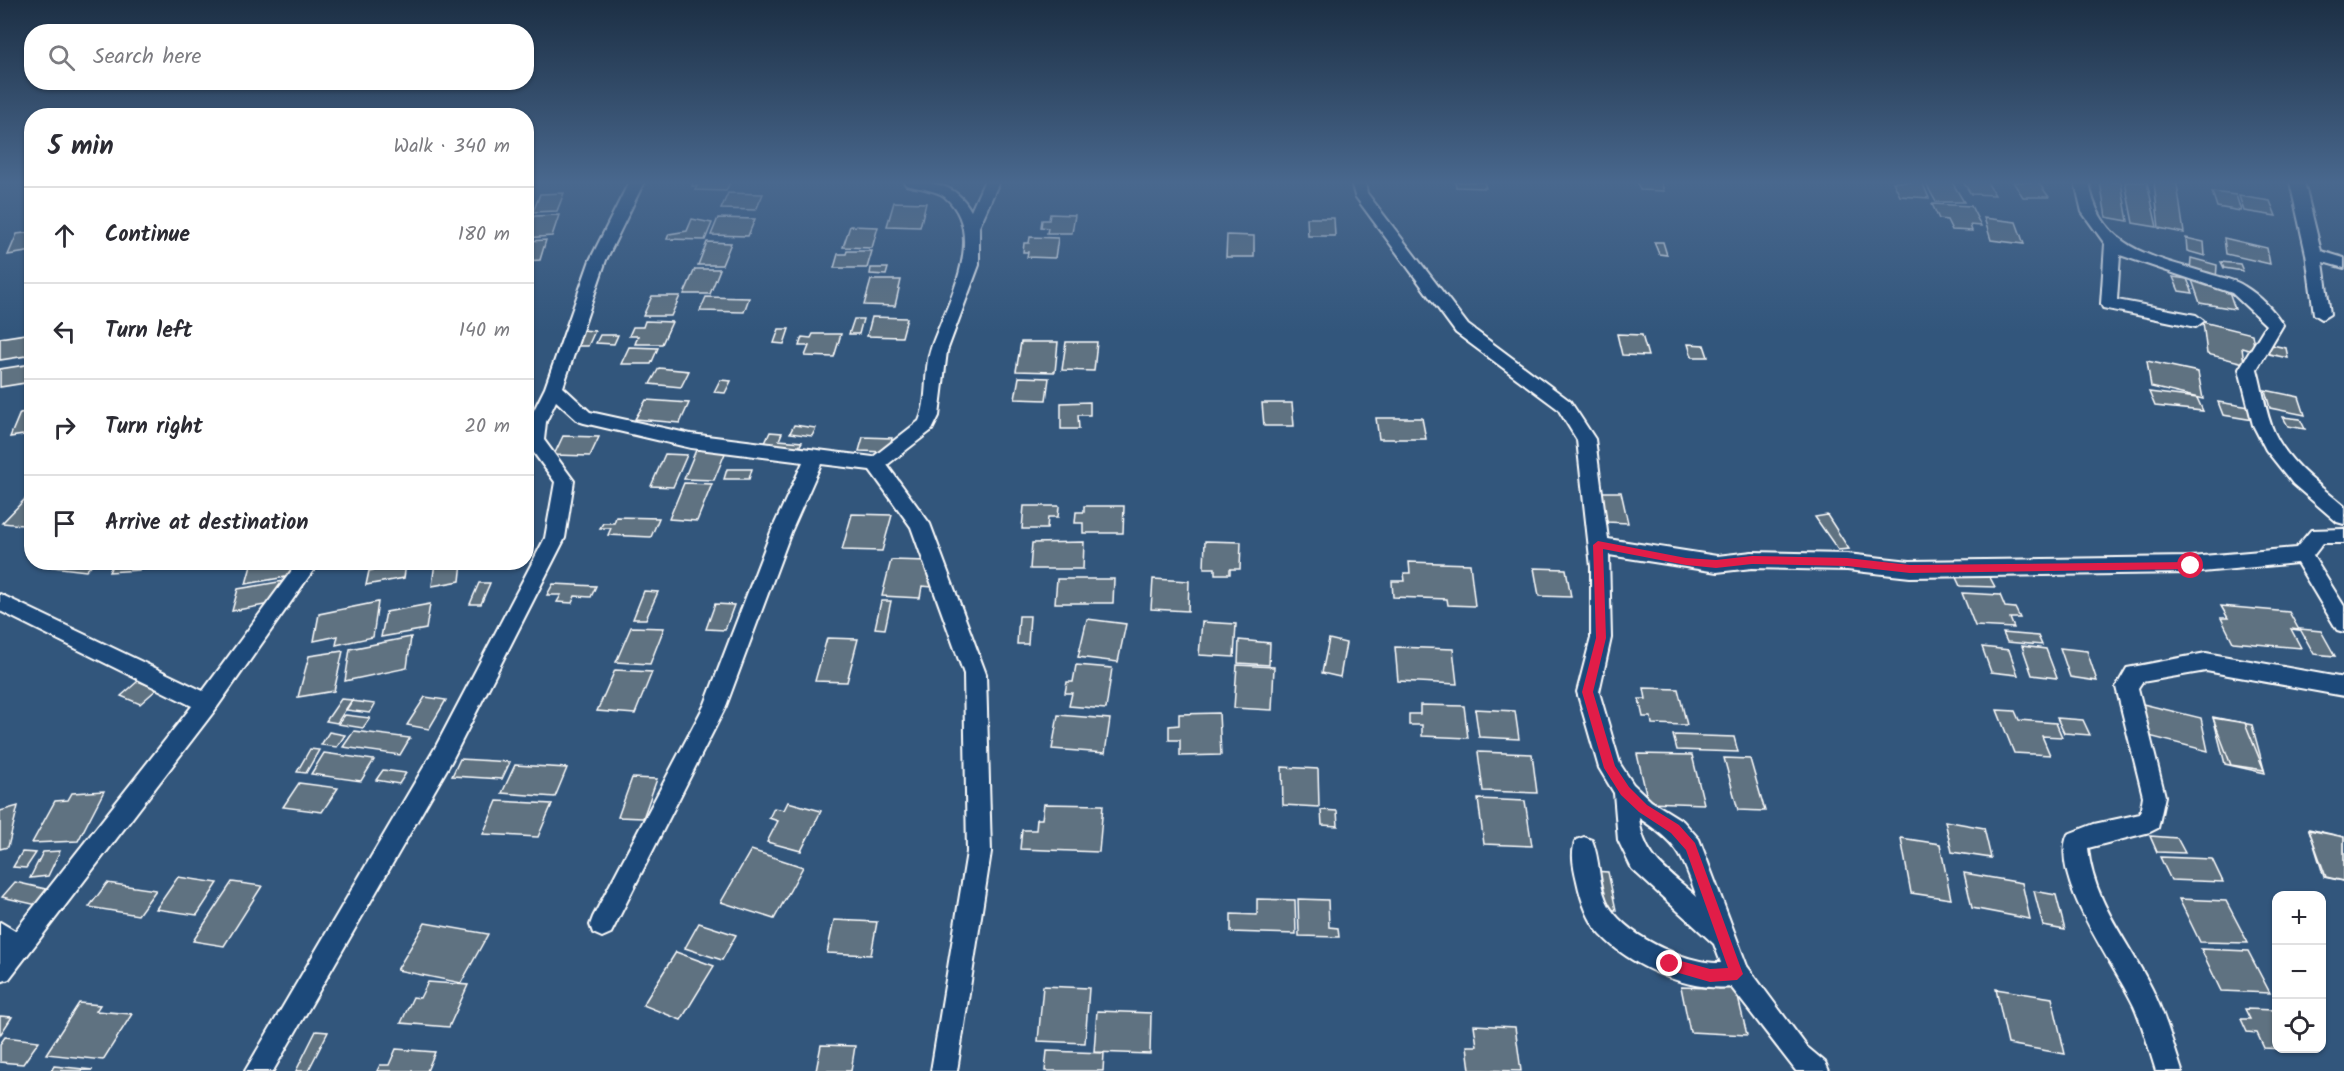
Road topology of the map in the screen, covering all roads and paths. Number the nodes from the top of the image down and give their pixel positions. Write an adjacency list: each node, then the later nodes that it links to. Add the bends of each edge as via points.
1 (612, 232): 11 (street, via 598,260)
2 (971, 232): 13 (street, via 971,265 938,351 930,416 926,425)
3 (1389, 232): 17 (street, via 1462,328 1564,405 1586,439)
4 (2101, 232): 6 (street)
5 (2309, 232): 7 (street)
6 (2113, 244): 10 (street, via 2109,304); 14 (street, via 2238,289 2268,314 2275,325 2248,369 2265,431 2300,479)
7 (2314, 254): 8 (street); 9 (street)
8 (2344, 263)
9 (2322, 314)
10 (2196, 321)
11 (555, 388): 12 (street, via 584,417 691,441); 31 (street, via 537,422 535,441 565,481 555,538 443,755)
12 (815, 456): 13 (street); 26 (street, via 781,532 716,706)
13 (876, 464): 32 (street, via 920,524 975,674 979,852)
14 (2338, 512): 15 (street)
15 (2318, 535): 16 (street); 18 (street)
16 (2344, 536)
17 (1598, 545): 18 (street, via 1716,564 1752,560 1847,562 1910,569 2191,566); 24 (street, via 1601,638 1588,692 1610,768)
18 (2302, 555): 21 (street)
19 (303, 570): 23 (street)
20 (0, 602): 23 (street)
21 (2344, 624)
22 (2344, 687): 34 (street, via 2206,662 2135,674 2127,687 2154,796 2150,821 2076,842 2076,864 2088,901 2144,1001)
23 (207, 703): 28 (street)
24 (1625, 791): 27 (street, via 1675,829 1691,847); 27 (street, via 1630,840 1640,861)
25 (1584, 848): 30 (street, via 1585,870 1601,916 1620,937 1670,964 1710,976)
26 (602, 925)
27 (1726, 939): 30 (street)
28 (9, 941): 29 (street)
29 (0, 970)
30 (1737, 974): 33 (street, via 1798,1056)
31 (258, 1071)
32 (944, 1071)
33 (1816, 1071)
34 (2169, 1071)

